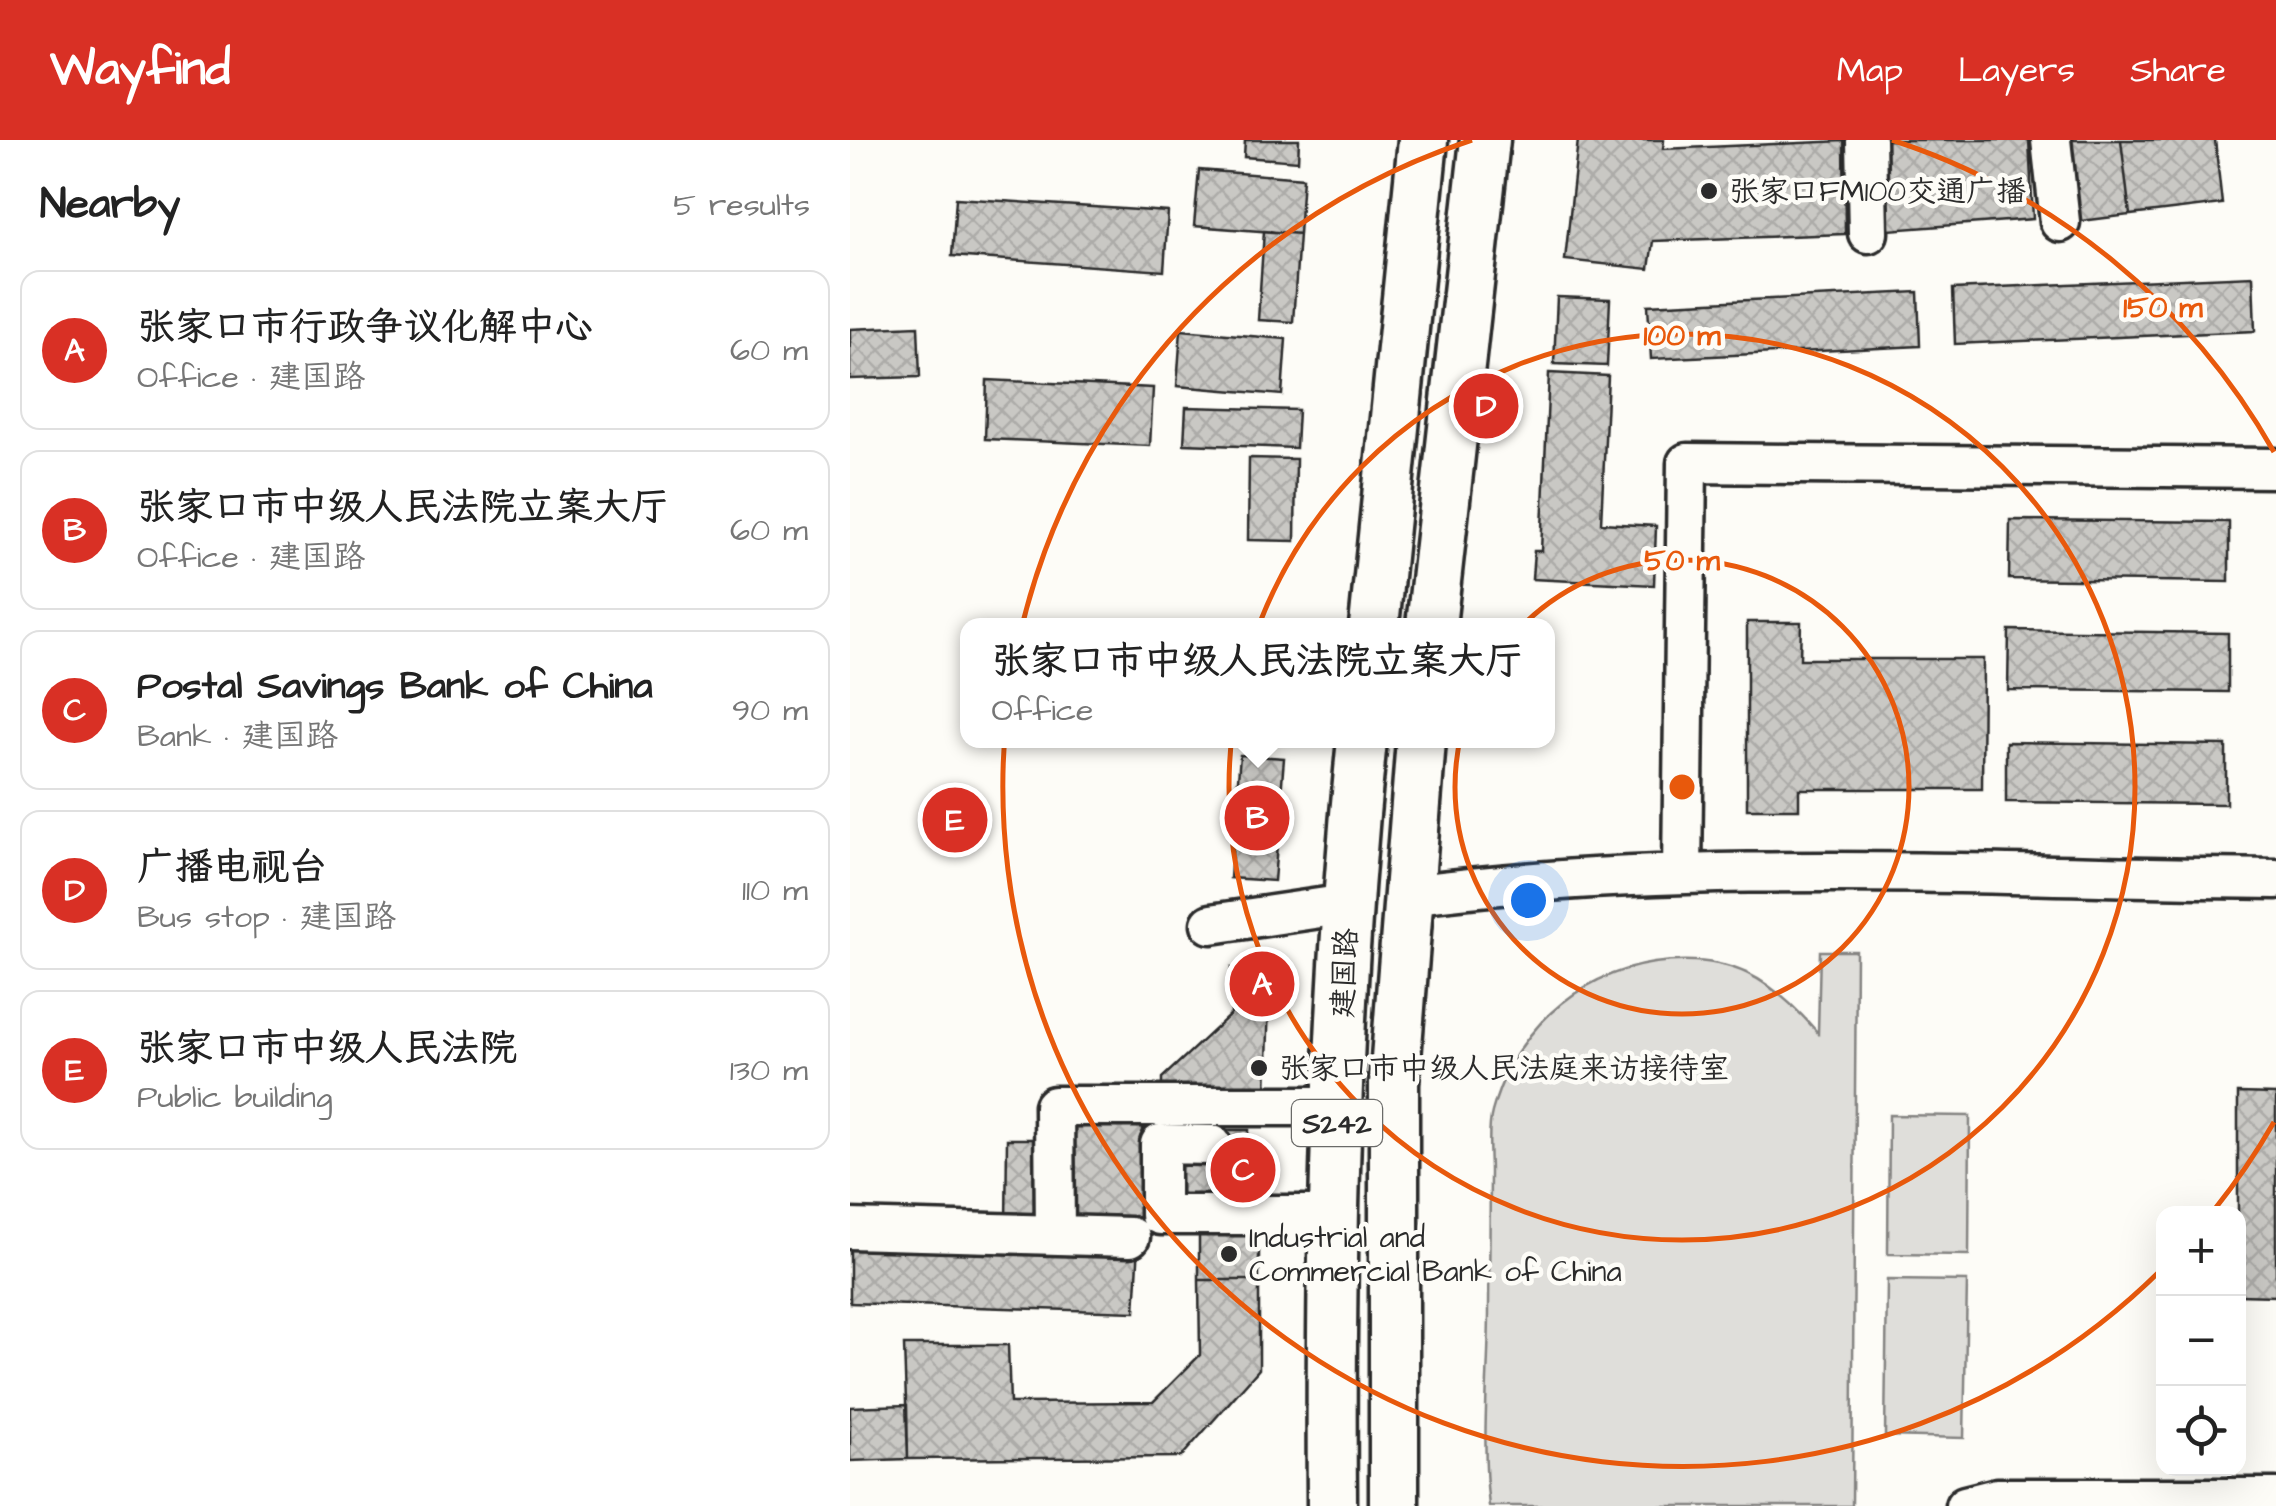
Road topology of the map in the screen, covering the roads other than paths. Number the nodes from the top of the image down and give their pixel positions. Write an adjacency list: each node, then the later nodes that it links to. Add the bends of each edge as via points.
1 (1424, 140): 8 (main road)
2 (1484, 140): 9 (main road)
3 (1866, 140): 6 (street)
4 (2052, 140): 5 (street)
5 (2060, 222)
6 (1868, 232)
7 (2276, 468): 12 (street, via 1687,463)
8 (1375, 618)
9 (1432, 618)
10 (1361, 748): 15 (main road, 建国路 / S242)
11 (1419, 748): 14 (main road, 建国路 / S242)
12 (1682, 874): 13 (street); 14 (street)
13 (2276, 879)
14 (1408, 895): 15 (main road); 25 (main road, 建国路 / S242, via 1394,1084)
15 (1347, 904): 16 (street); 17 (main road, 建国路 / S242)
16 (1211, 924)
17 (1338, 1106): 19 (main road, 建国路 / S242); 21 (street, via 1054,1106)
18 (1212, 1145): 19 (street, via 1160,1144 1160,1215)
19 (1333, 1216): 24 (main road, 建国路 / S242)
20 (850, 1229): 21 (street)
21 (1055, 1235): 22 (street)
22 (1130, 1237)
23 (2276, 1498): 26 (street, via 1997,1498)
24 (1332, 1506)
25 (1394, 1506)
26 (1965, 1506)

